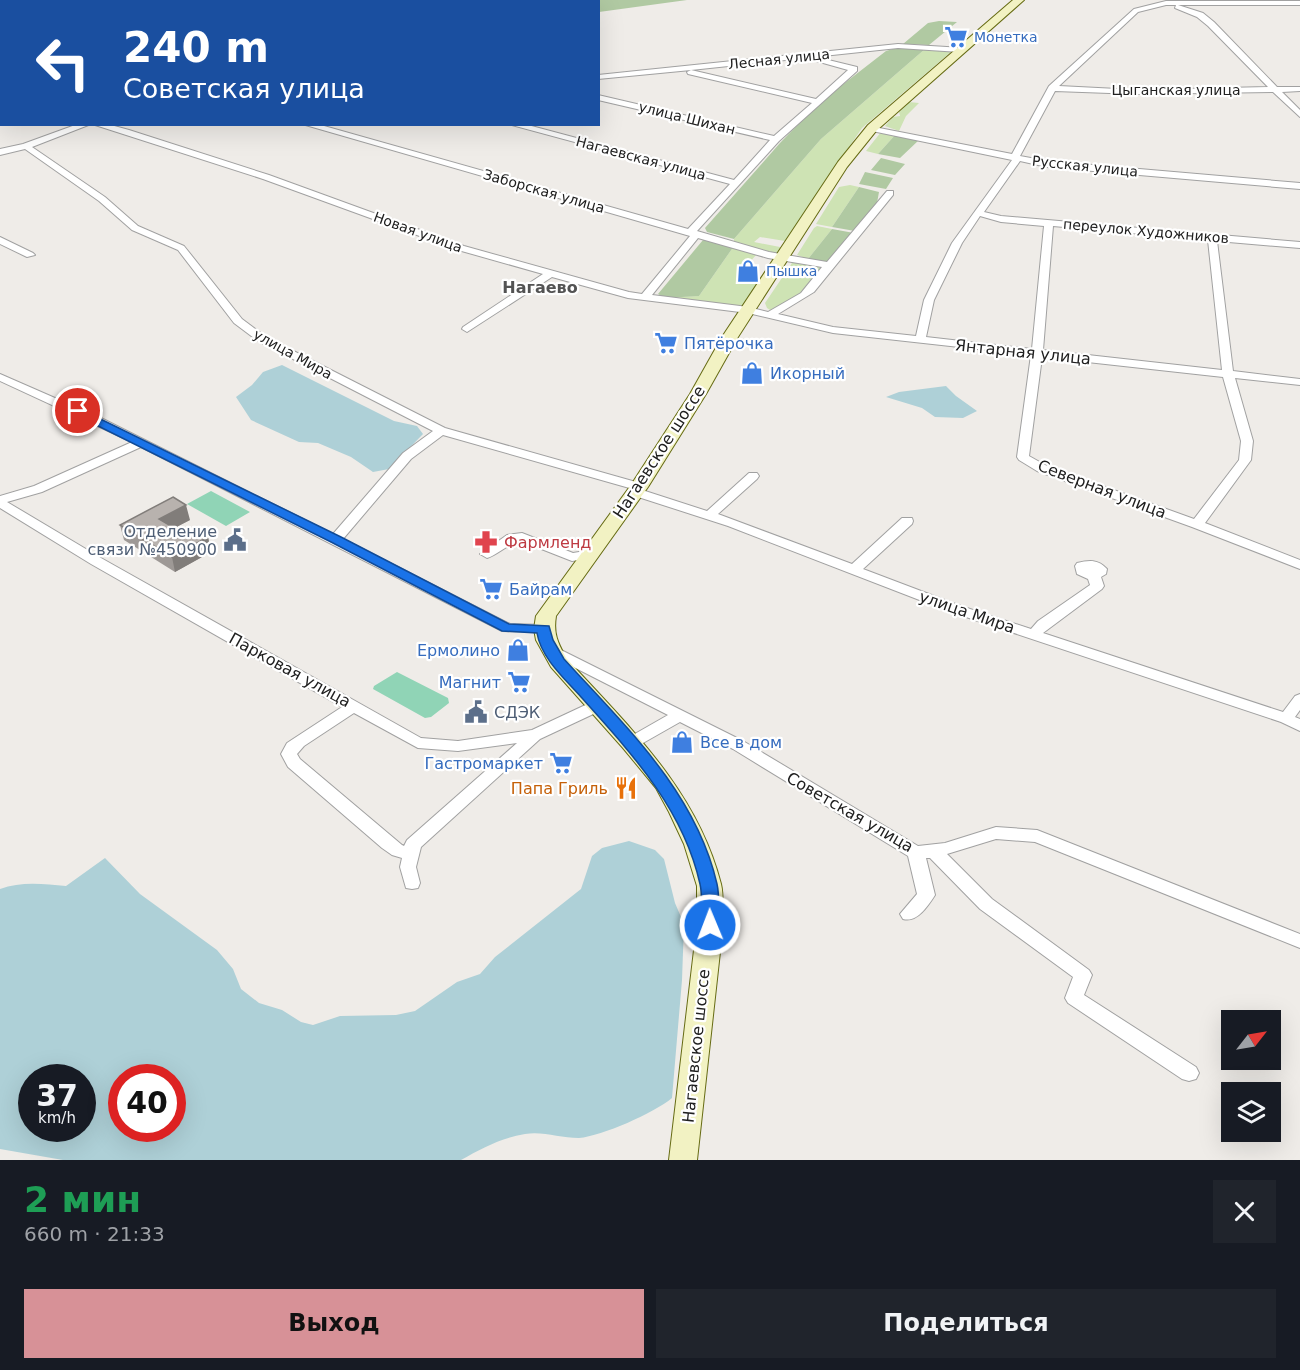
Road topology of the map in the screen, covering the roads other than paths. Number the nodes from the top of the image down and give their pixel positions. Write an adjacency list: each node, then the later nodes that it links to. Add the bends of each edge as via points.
1 (1019, 0): 4 (street, Нагаевское шоссе)
2 (1166, 3): 3 (street); 8 (street, via 1145,6 1128,16); 10 (street, via 1200,15)
3 (1300, 3)
4 (960, 50): 5 (street, Лесная улица, via 898,46); 18 (street, Нагаевское шоссе)
5 (808, 56): 6 (street, Лесная улица); 12 (street, via 854,69)
6 (680, 69): 7 (street, Лесная улица); 12 (street)
7 (600, 77)
8 (1052, 88): 10 (street, Цыганская улица, via 1137,92); 22 (street)
9 (1300, 89): 10 (street, Цыганская улица)
10 (1274, 90): 13 (street)
11 (600, 96): 19 (street, улица Шихан)
12 (816, 101): 19 (street)
13 (1300, 116)
14 (81, 126): 20 (street)
15 (104, 126): 35 (street, Новая улица, via 276,180 461,248)
16 (313, 126): 28 (street, Заборская улица)
17 (520, 126): 23 (street, Нагаевская улица)
18 (873, 128): 22 (street, Русская улица); 33 (street, Нагаевское шоссе, via 842,165)
19 (776, 139): 23 (street)
20 (26, 146): 21 (street); 45 (street, улица Мира, via 102,199 135,228 181,248 238,321 262,339)
21 (0, 152)
22 (1015, 158): 24 (street, Русская улица); 26 (street)
23 (735, 183): 28 (street)
24 (1300, 186)
25 (890, 193): 34 (street)
26 (978, 213): 27 (street, переулок Художников); 40 (street, via 957,243 929,300)
27 (1049, 223): 29 (street, переулок Художников); 41 (street, Северная улица)
28 (694, 233): 33 (street, Заборская улица); 36 (street)
29 (1212, 237): 31 (street, переулок Художников); 42 (street)
30 (0, 240): 32 (street)
31 (1300, 245)
32 (30, 255)
33 (783, 256): 34 (street, Заборская улица); 37 (street, Нагаевское шоссе)
34 (831, 266): 38 (street, via 804,297 774,310)
35 (550, 274): 36 (street, Новая улица); 39 (street)
36 (644, 298): 37 (street, Новая улица)
37 (747, 310): 38 (street, Янтарная улица); 48 (street, Нагаевское шоссе)
38 (770, 316): 40 (street, Янтарная улица, via 833,330)
39 (467, 329)
40 (920, 340): 41 (street, Янтарная улица)
41 (1037, 354): 42 (street, Янтарная улица); 52 (street, Северная улица, via 1023,457 1041,468)
42 (1228, 374): 44 (street, Янтарная улица); 52 (street, via 1247,441 1245,460)
43 (0, 377): 46 (street, Советская улица)
44 (1300, 382)
45 (441, 431): 48 (street, улица Мира); 53 (street, via 407,456)
46 (140, 443): 49 (street); 53 (street, Советская улица)
47 (753, 476): 50 (street)
48 (637, 489): 50 (street, улица Мира); 55 (street, Нагаевское шоссе)
49 (0, 502): 63 (street, Парковая улица, via 96,561)
50 (710, 515): 57 (street, улица Мира)
51 (907, 521): 57 (street)
52 (1197, 524): 56 (street, Северная улица)
53 (336, 540): 60 (street, Советская улица, via 507,628)
54 (487, 554): 55 (street, via 512,538 522,537 572,557)
55 (591, 554): 60 (street, Нагаевское шоссе, via 546,616)
56 (1300, 565)
57 (853, 571): 59 (street, улица Мира)
58 (1094, 575): 59 (street, via 1097,586)
59 (1034, 634): 65 (street, улица Мира)
60 (547, 640): 62 (street, Нагаевское шоссе, via 558,662); 64 (street, Советская улица)
61 (1300, 699): 65 (street)
62 (599, 705): 67 (street, Парковая улица); 68 (street, Нагаевское шоссе)
63 (354, 706): 67 (street, Парковая улица, via 418,743 458,746); 71 (street, via 292,747 289,754 294,763 388,844)
64 (680, 715): 68 (street); 69 (street, Советская улица, via 738,745)
65 (1286, 718): 66 (street, улица Мира)
66 (1300, 726)
67 (536, 735): 71 (street, via 413,844)
68 (631, 743): 76 (street, Нагаевское шоссе, via 664,783 681,812 696,843 709,886 710,925)
69 (915, 852): 70 (street, Советская улица); 73 (street, via 926,895)
70 (936, 852): 74 (street, Советская улица, via 993,833 1037,836); 75 (street, via 986,904 1083,975 1074,999)
71 (412, 853): 72 (street, via 408,867)
72 (412, 883)
73 (909, 914)
74 (1300, 941)
75 (1189, 1073)
76 (683, 1160)

